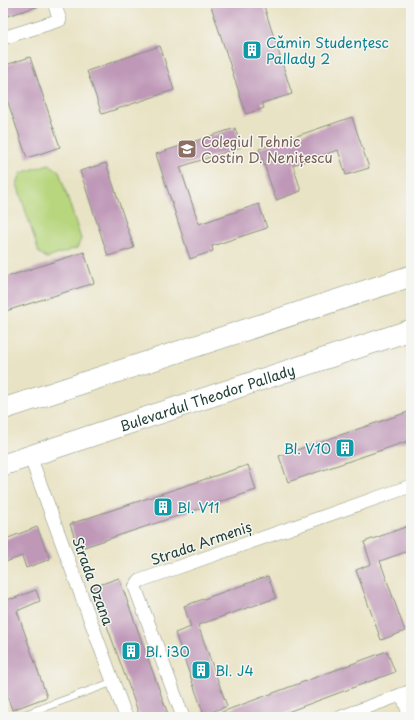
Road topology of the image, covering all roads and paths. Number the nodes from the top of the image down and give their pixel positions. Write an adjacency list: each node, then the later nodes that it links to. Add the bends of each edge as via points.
1 (54, 3): 2 (street, via 60,20)
2 (3, 38)
3 (411, 276): 5 (main road)
4 (411, 330): 6 (main road, Bulevardul Theodor Pallady)
5 (3, 409)
6 (30, 456): 7 (main road, Bulevardul Theodor Pallady); 9 (street, Strada Ozana)
7 (3, 465)
8 (411, 486): 13 (street, Strada Armeniș, via 139,582 135,587)
9 (113, 682): 11 (lane); 12 (street, Strada Ozana)
10 (406, 693): 14 (street); 15 (street)
11 (18, 717)
12 (126, 717)
13 (183, 717)
14 (341, 717)
15 (410, 717)

